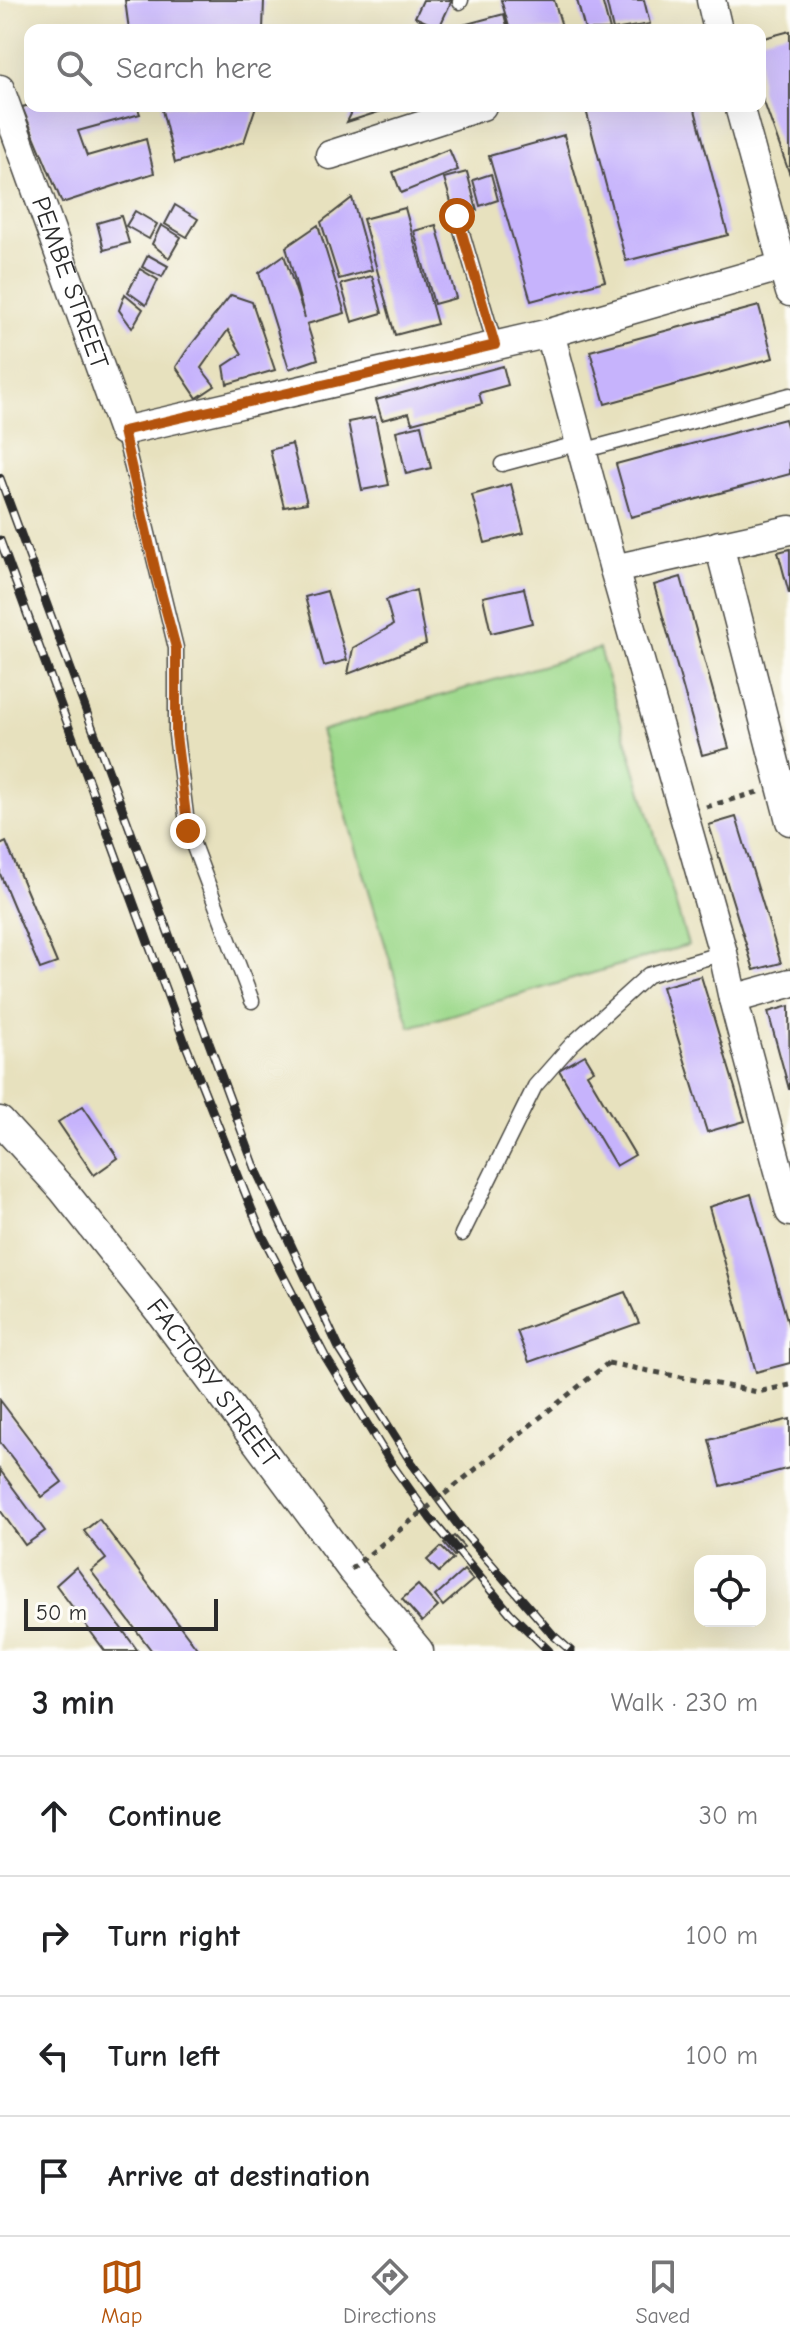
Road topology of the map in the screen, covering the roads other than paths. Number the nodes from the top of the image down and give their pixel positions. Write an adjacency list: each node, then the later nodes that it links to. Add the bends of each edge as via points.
1 (711, 0): 2 (street)
2 (716, 24)
3 (0, 89): 12 (street, PEMBE STREET)
4 (463, 112): 6 (street)
5 (741, 112): 8 (street)
6 (330, 155)
7 (457, 216): 10 (lane)
8 (788, 274): 9 (street)
9 (550, 333): 10 (street); 13 (street)
10 (495, 345): 12 (street)
11 (790, 395): 13 (lane)
12 (123, 431): 22 (lane, via 176,648 176,735 188,831)
13 (581, 447): 14 (lane); 17 (street)
14 (502, 464)
15 (790, 530): 16 (street)
16 (719, 545): 17 (street); 18 (street)
17 (614, 569): 19 (street)
18 (790, 821)
19 (723, 953): 21 (street); 25 (lane, via 648,975 572,1044 535,1086)
20 (790, 983): 21 (street)
21 (733, 999): 24 (street)
22 (252, 1001)
23 (0, 1121): 26 (street, FACTORY STREET, via 63,1190 159,1311 351,1569)
24 (790, 1212)
25 (462, 1234)
26 (419, 1651)

